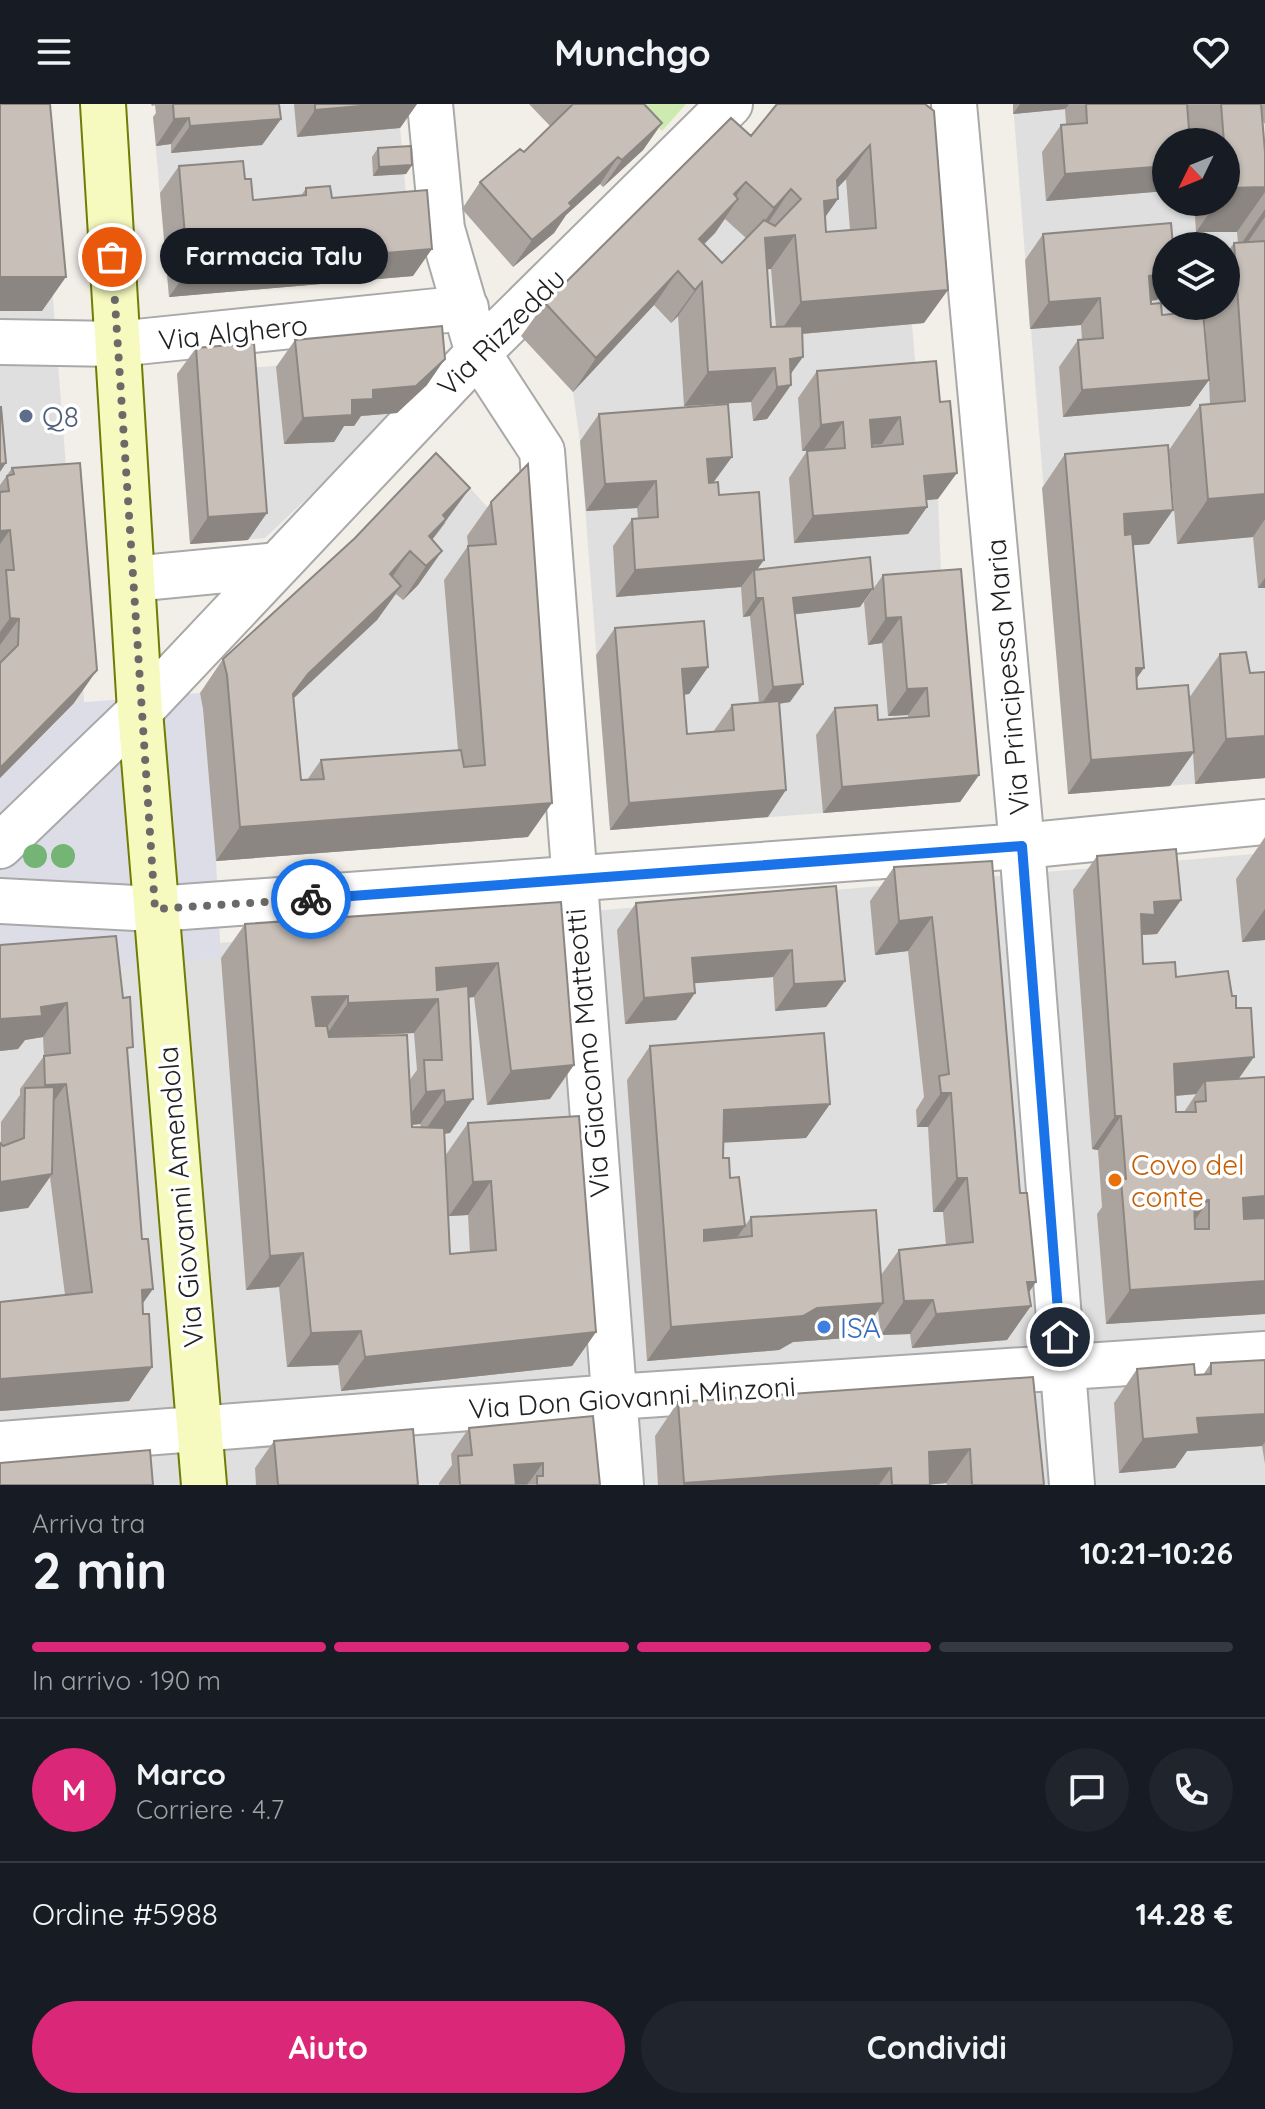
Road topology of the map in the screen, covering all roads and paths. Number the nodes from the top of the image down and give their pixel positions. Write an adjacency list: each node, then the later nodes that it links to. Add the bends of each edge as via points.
1 (103, 104): 7 (main road, Via Giovanni Amendola)
2 (430, 104): 5 (street, Via Giacomo Matteotti, via 442,229)
3 (730, 104): 8 (street, Via Rizzeddu)
4 (953, 106): 14 (street, Via Principessa Maria)
5 (466, 308): 7 (street, Via Alghero); 8 (street, Via Giacomo Matteotti)
6 (0, 342): 7 (street, Via Alghero)
7 (117, 344): 10 (main road, Via Giovanni Amendola)
8 (478, 353): 9 (street, Via Rizzeddu); 15 (street, Via Giacomo Matteotti, via 542,451)
9 (278, 565): 10 (street); 11 (street, Via Rizzeddu)
10 (132, 579): 11 (main road, Via Giovanni Amendola)
11 (140, 711): 13 (street, Via Rizzeddu); 17 (main road, Via Giovanni Amendola)
12 (1265, 822): 14 (street)
13 (0, 846)
14 (1022, 846): 15 (street); 19 (street, Via Principessa Maria)
15 (573, 880): 17 (street); 20 (street, Via Giacomo Matteotti)
16 (0, 901): 17 (street)
17 (155, 909): 21 (main road, Via Giovanni Amendola)
18 (1265, 1354): 19 (street, Via Don Giovanni Minzoni)
19 (1063, 1367): 20 (street, Via Don Giovanni Minzoni); 25 (street, Via Principessa Maria)
20 (614, 1397): 21 (street, Via Don Giovanni Minzoni); 24 (street, Via Giacomo Matteotti)
21 (200, 1429): 22 (street, Via Don Giovanni Minzoni); 23 (main road, Via Giovanni Amendola)
22 (0, 1444)
23 (204, 1485)
24 (621, 1485)
25 (1072, 1485)

